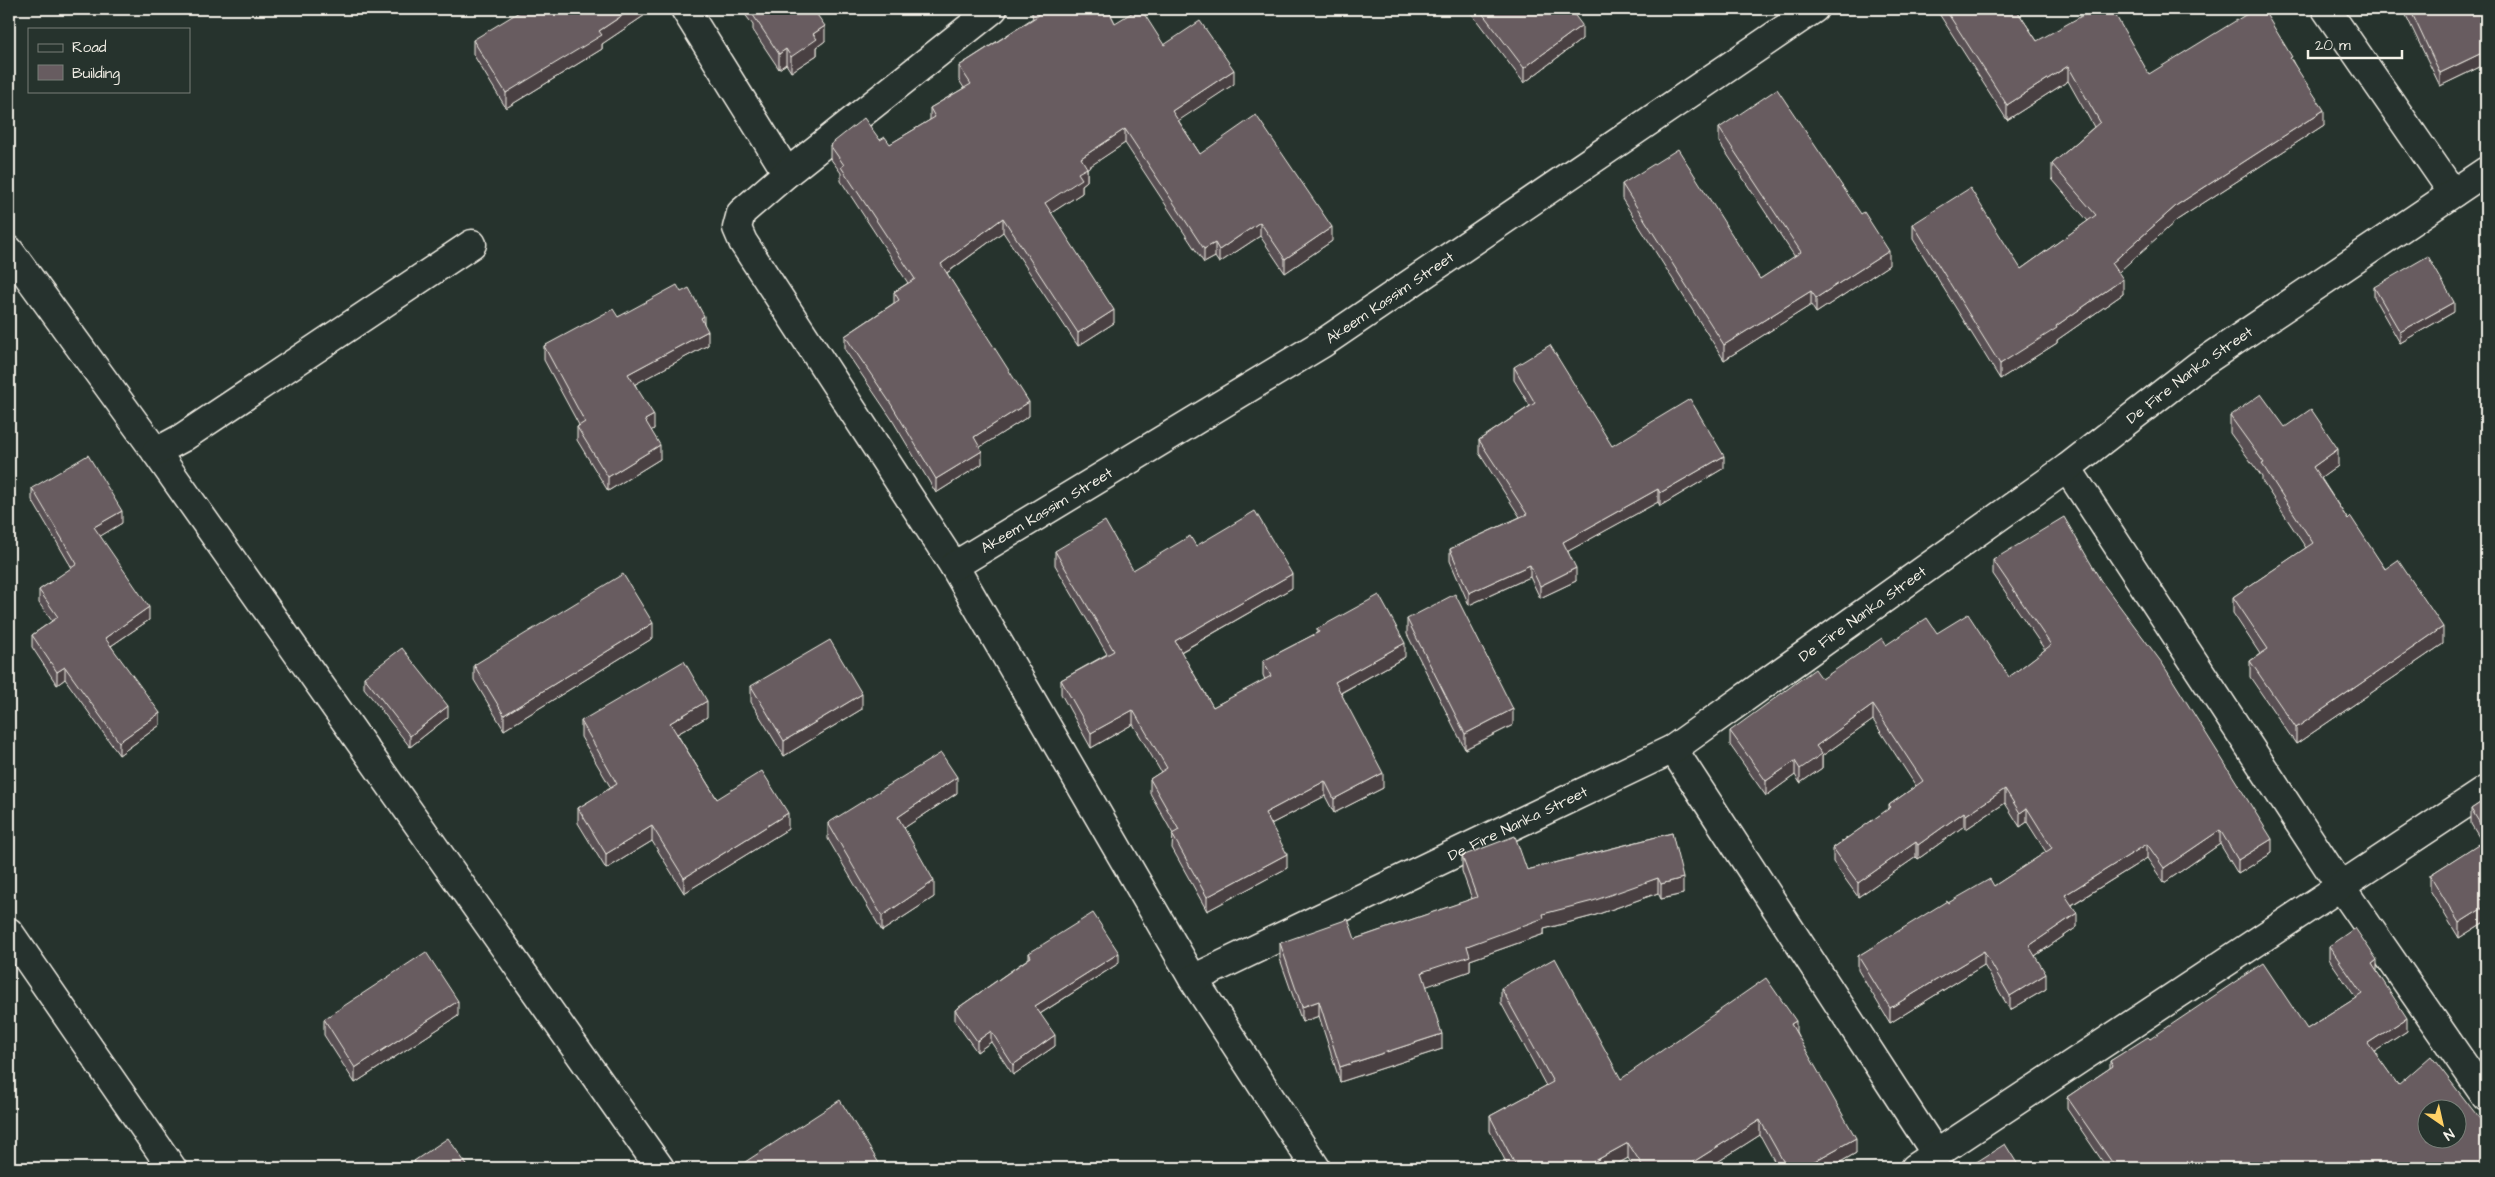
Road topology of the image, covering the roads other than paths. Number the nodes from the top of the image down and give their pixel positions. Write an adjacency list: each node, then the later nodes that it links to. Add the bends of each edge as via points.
1 (685, 9): 6 (street)
2 (993, 9): 6 (street)
3 (1814, 9): 12 (street, Akeem Kassim Street, via 1323,343)
4 (2326, 9): 7 (street)
5 (2486, 171): 7 (street, De Fire Nanka Street)
6 (787, 173): 12 (street, via 741,213 737,228 743,242)
7 (2453, 193): 11 (street, De Fire Nanka Street, via 2200,365)
8 (472, 244): 10 (street)
9 (9, 250): 10 (street)
10 (156, 452): 21 (street)
11 (2067, 468): 13 (street, De Fire Nanka Street); 15 (street)
12 (954, 566): 17 (street)
13 (1673, 749): 17 (street, De Fire Nanka Street); 19 (street)
14 (2486, 790): 15 (street)
15 (2341, 887): 18 (street); 19 (street)
16 (9, 932): 20 (street)
17 (1193, 979): 22 (street)
18 (2486, 1097)
19 (1926, 1161)
20 (172, 1168)
21 (660, 1168)
22 (1316, 1168)

